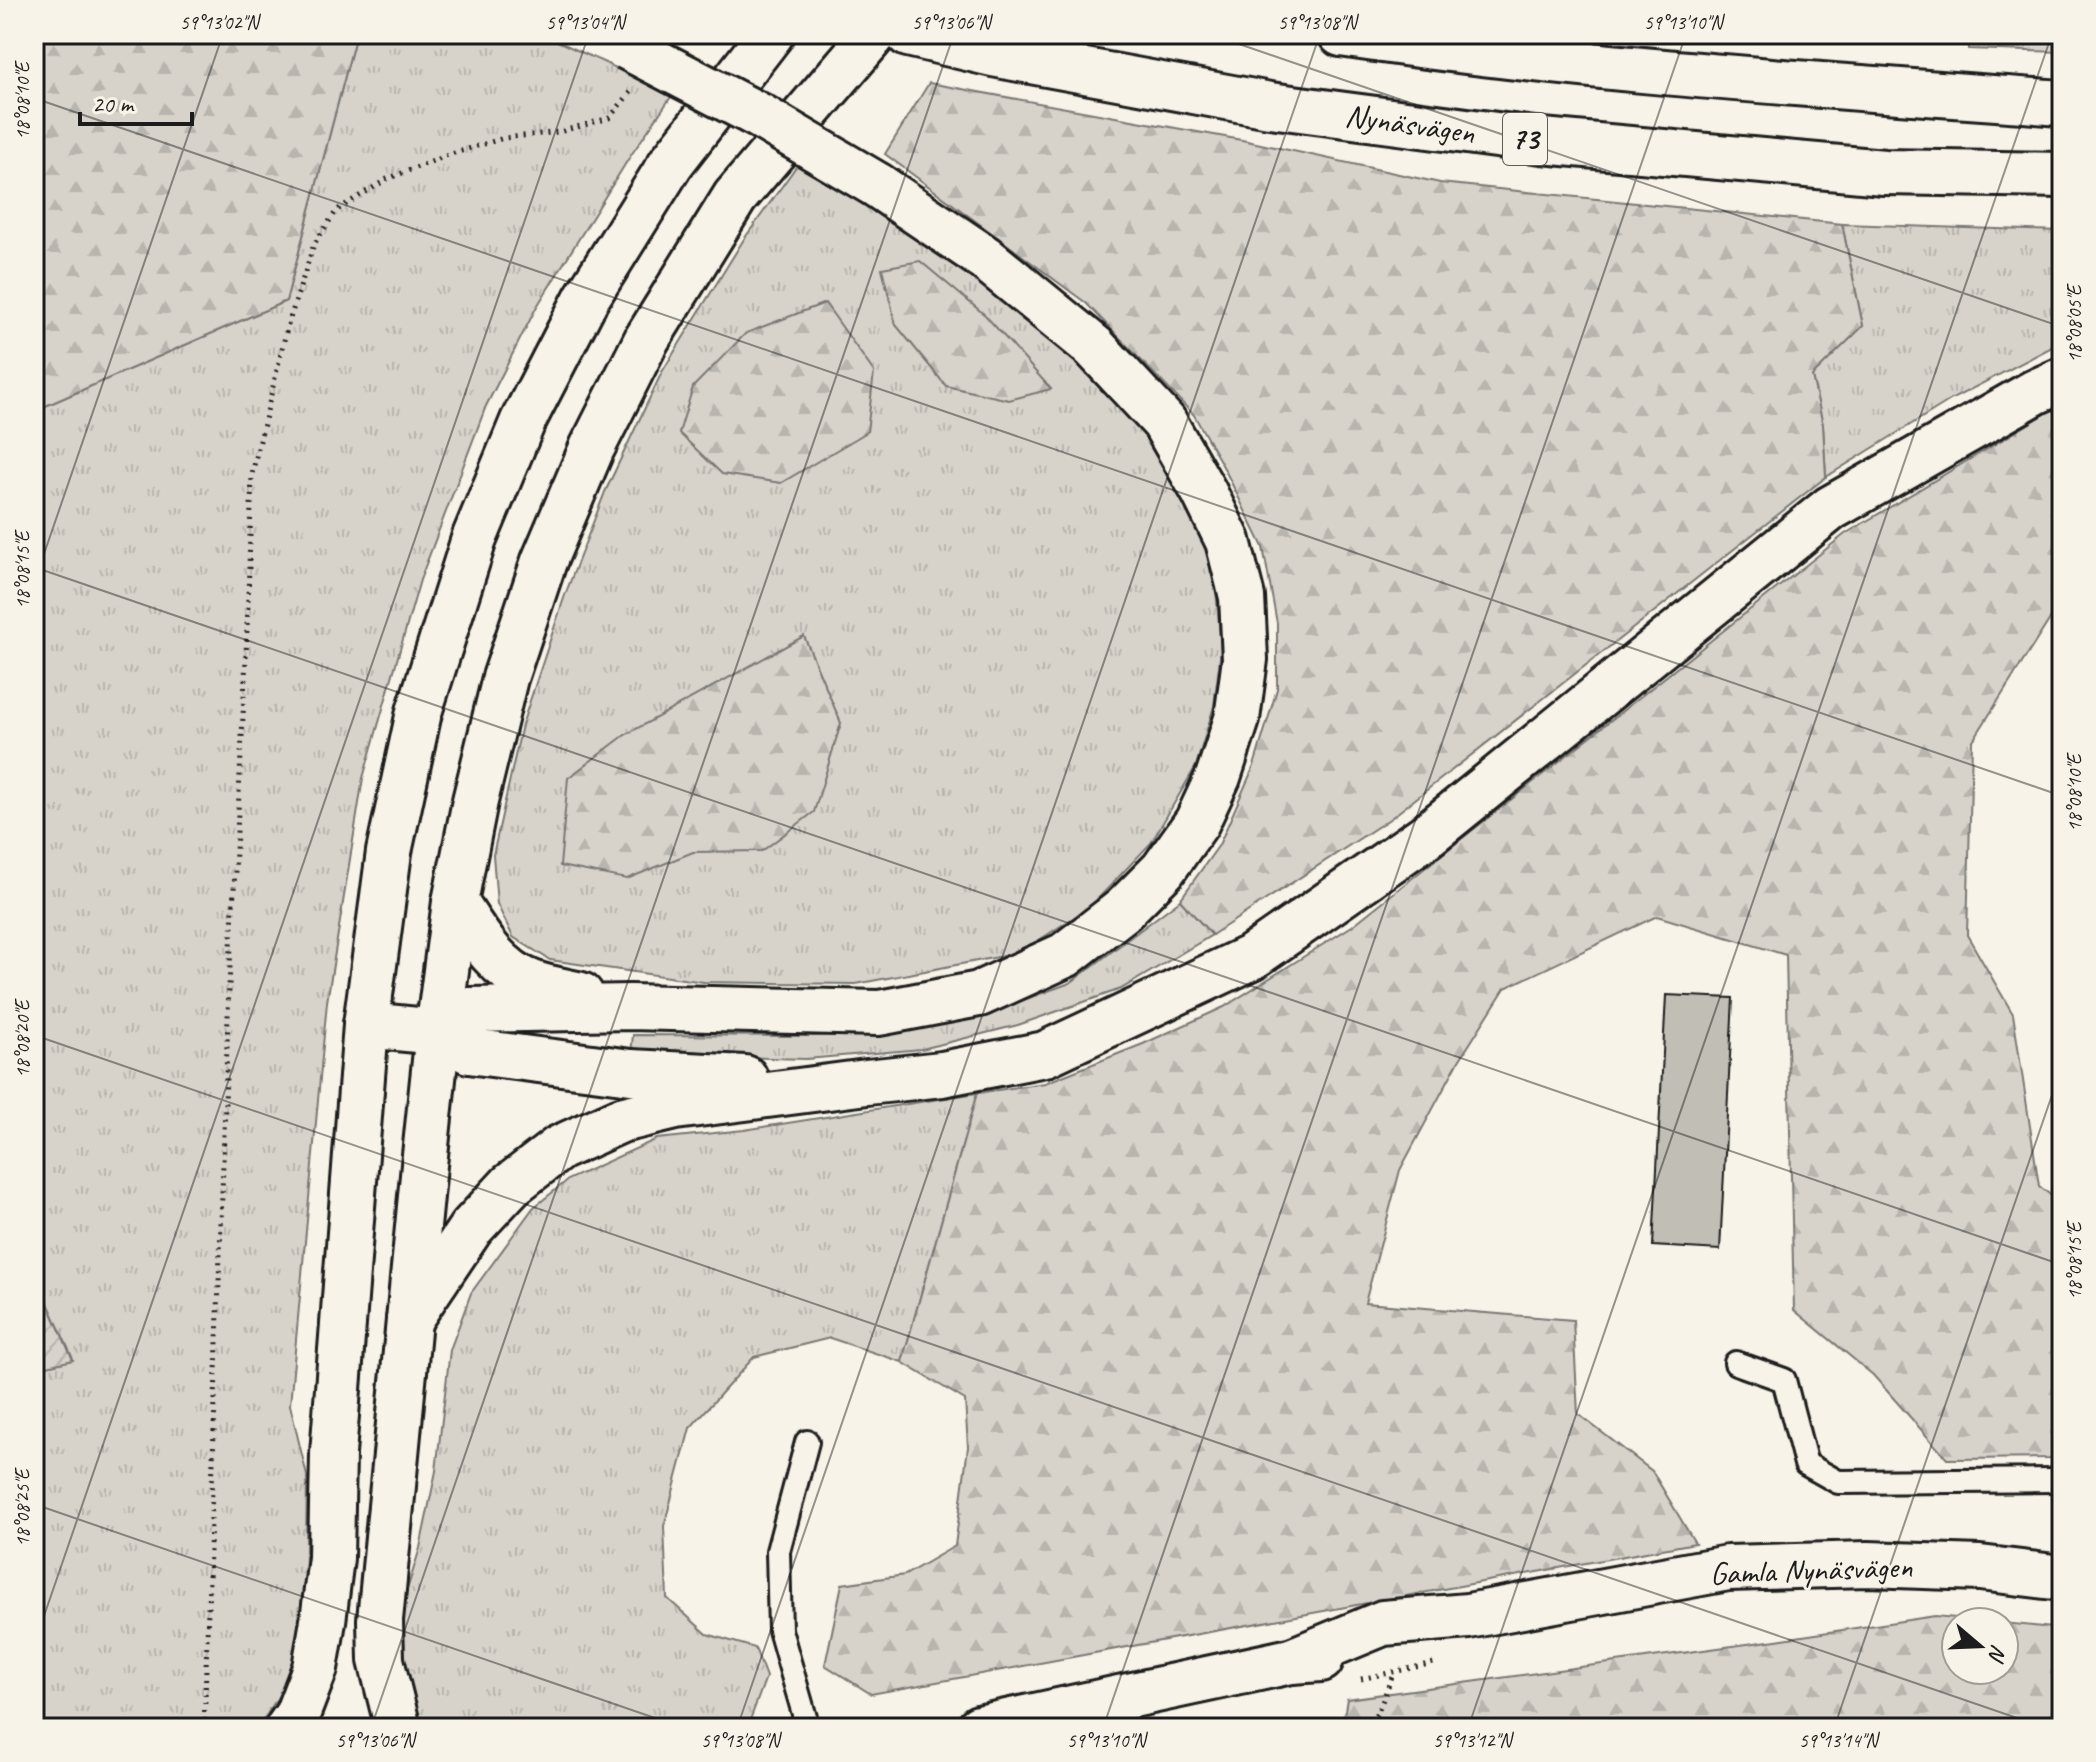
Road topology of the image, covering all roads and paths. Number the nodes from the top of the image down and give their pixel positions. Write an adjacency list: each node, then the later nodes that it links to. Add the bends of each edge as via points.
1 (771, 34): 11 (main road, via 671,163 586,299 523,421 479,526 419,712 389,852)
2 (874, 34): 9 (main road, via 735,197 647,339 592,448 544,561 505,678)
3 (908, 34): 7 (main road, Nynäsvägen / 73, via 1270,105 1542,141 1884,172)
4 (1341, 34): 6 (main road, via 1701,77)
5 (624, 54): 10 (main road, bridge, via 760,116 877,185 985,258 1094,347 1164,422 1228,541 1242,597 1245,659 1237,719 1197,822 1163,870 1123,910 1065,955 979,994 879,1013); 22 (path, via 609,118 451,154 387,179 337,210 314,244 287,328 252,474)
6 (2062, 103)
7 (2062, 175)
8 (2062, 380): 13 (main road, via 1831,508 1426,836 1252,957 1045,1054)
9 (455, 902): 10 (main road, via 484,945 513,973 532,983); 12 (main road)
10 (630, 1007): 12 (main road, via 469,1010)
11 (366, 1025): 12 (main road); 23 (main road, via 333,1454 331,1558 315,1668)
12 (438, 1032): 13 (main road, via 469,1051 631,1072); 14 (main road)
13 (867, 1082): 14 (main road, via 675,1107 621,1120 559,1148 511,1185 471,1228)
14 (409, 1320): 24 (main road, via 380,1620 381,1660)
15 (1736, 1363): 17 (lane, via 1784,1380 1806,1464 1838,1482)
16 (807, 1442): 25 (lane, via 778,1551 780,1630)
17 (2062, 1480)
18 (2062, 1578): 26 (main road, Gamla Nynäsvägen, via 1980,1568 1868,1564 1728,1568 1468,1616 1389,1654 1291,1661)
19 (1439, 1662): 20 (path)
20 (1393, 1673): 21 (path); 27 (path, via 1378,1712)
21 (1348, 1681)
22 (204, 1728)
23 (288, 1728)
24 (398, 1728)
25 (808, 1728)
26 (979, 1728)
27 (1365, 1728)

